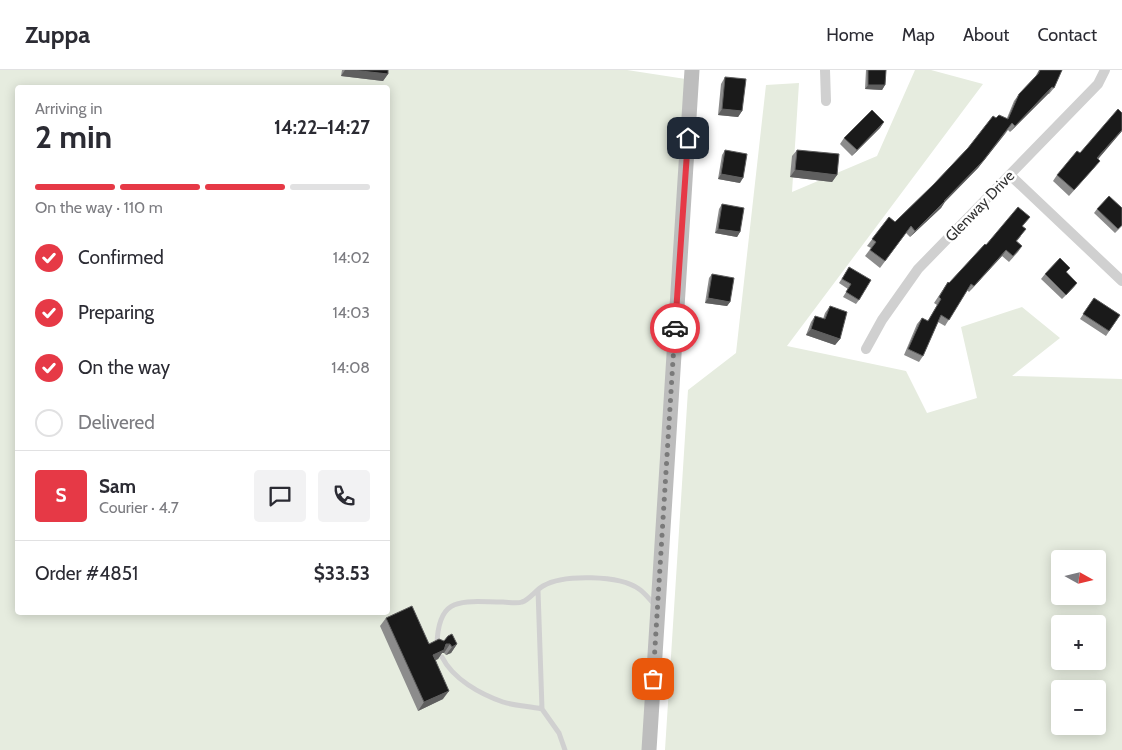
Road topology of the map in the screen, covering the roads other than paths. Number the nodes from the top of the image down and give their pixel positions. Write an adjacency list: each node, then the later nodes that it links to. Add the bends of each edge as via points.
1 (692, 70): 9 (street)
2 (825, 70): 4 (street)
3 (1105, 70): 5 (street, Glenway Drive, via 1098,84)
4 (826, 101)
5 (1010, 175): 6 (street); 7 (street, Glenway Drive, via 918,269)
6 (1122, 281)
7 (866, 349)
8 (538, 590): 9 (lane, via 562,579 623,581 639,589); 10 (lane, via 522,603 459,602 448,608 438,629); 12 (lane)
9 (657, 608): 14 (street)
10 (437, 646)
11 (442, 657): 12 (lane, via 446,666 476,689 504,702)
12 (542, 709): 13 (lane, via 559,733)
13 (565, 750)
14 (649, 750)

